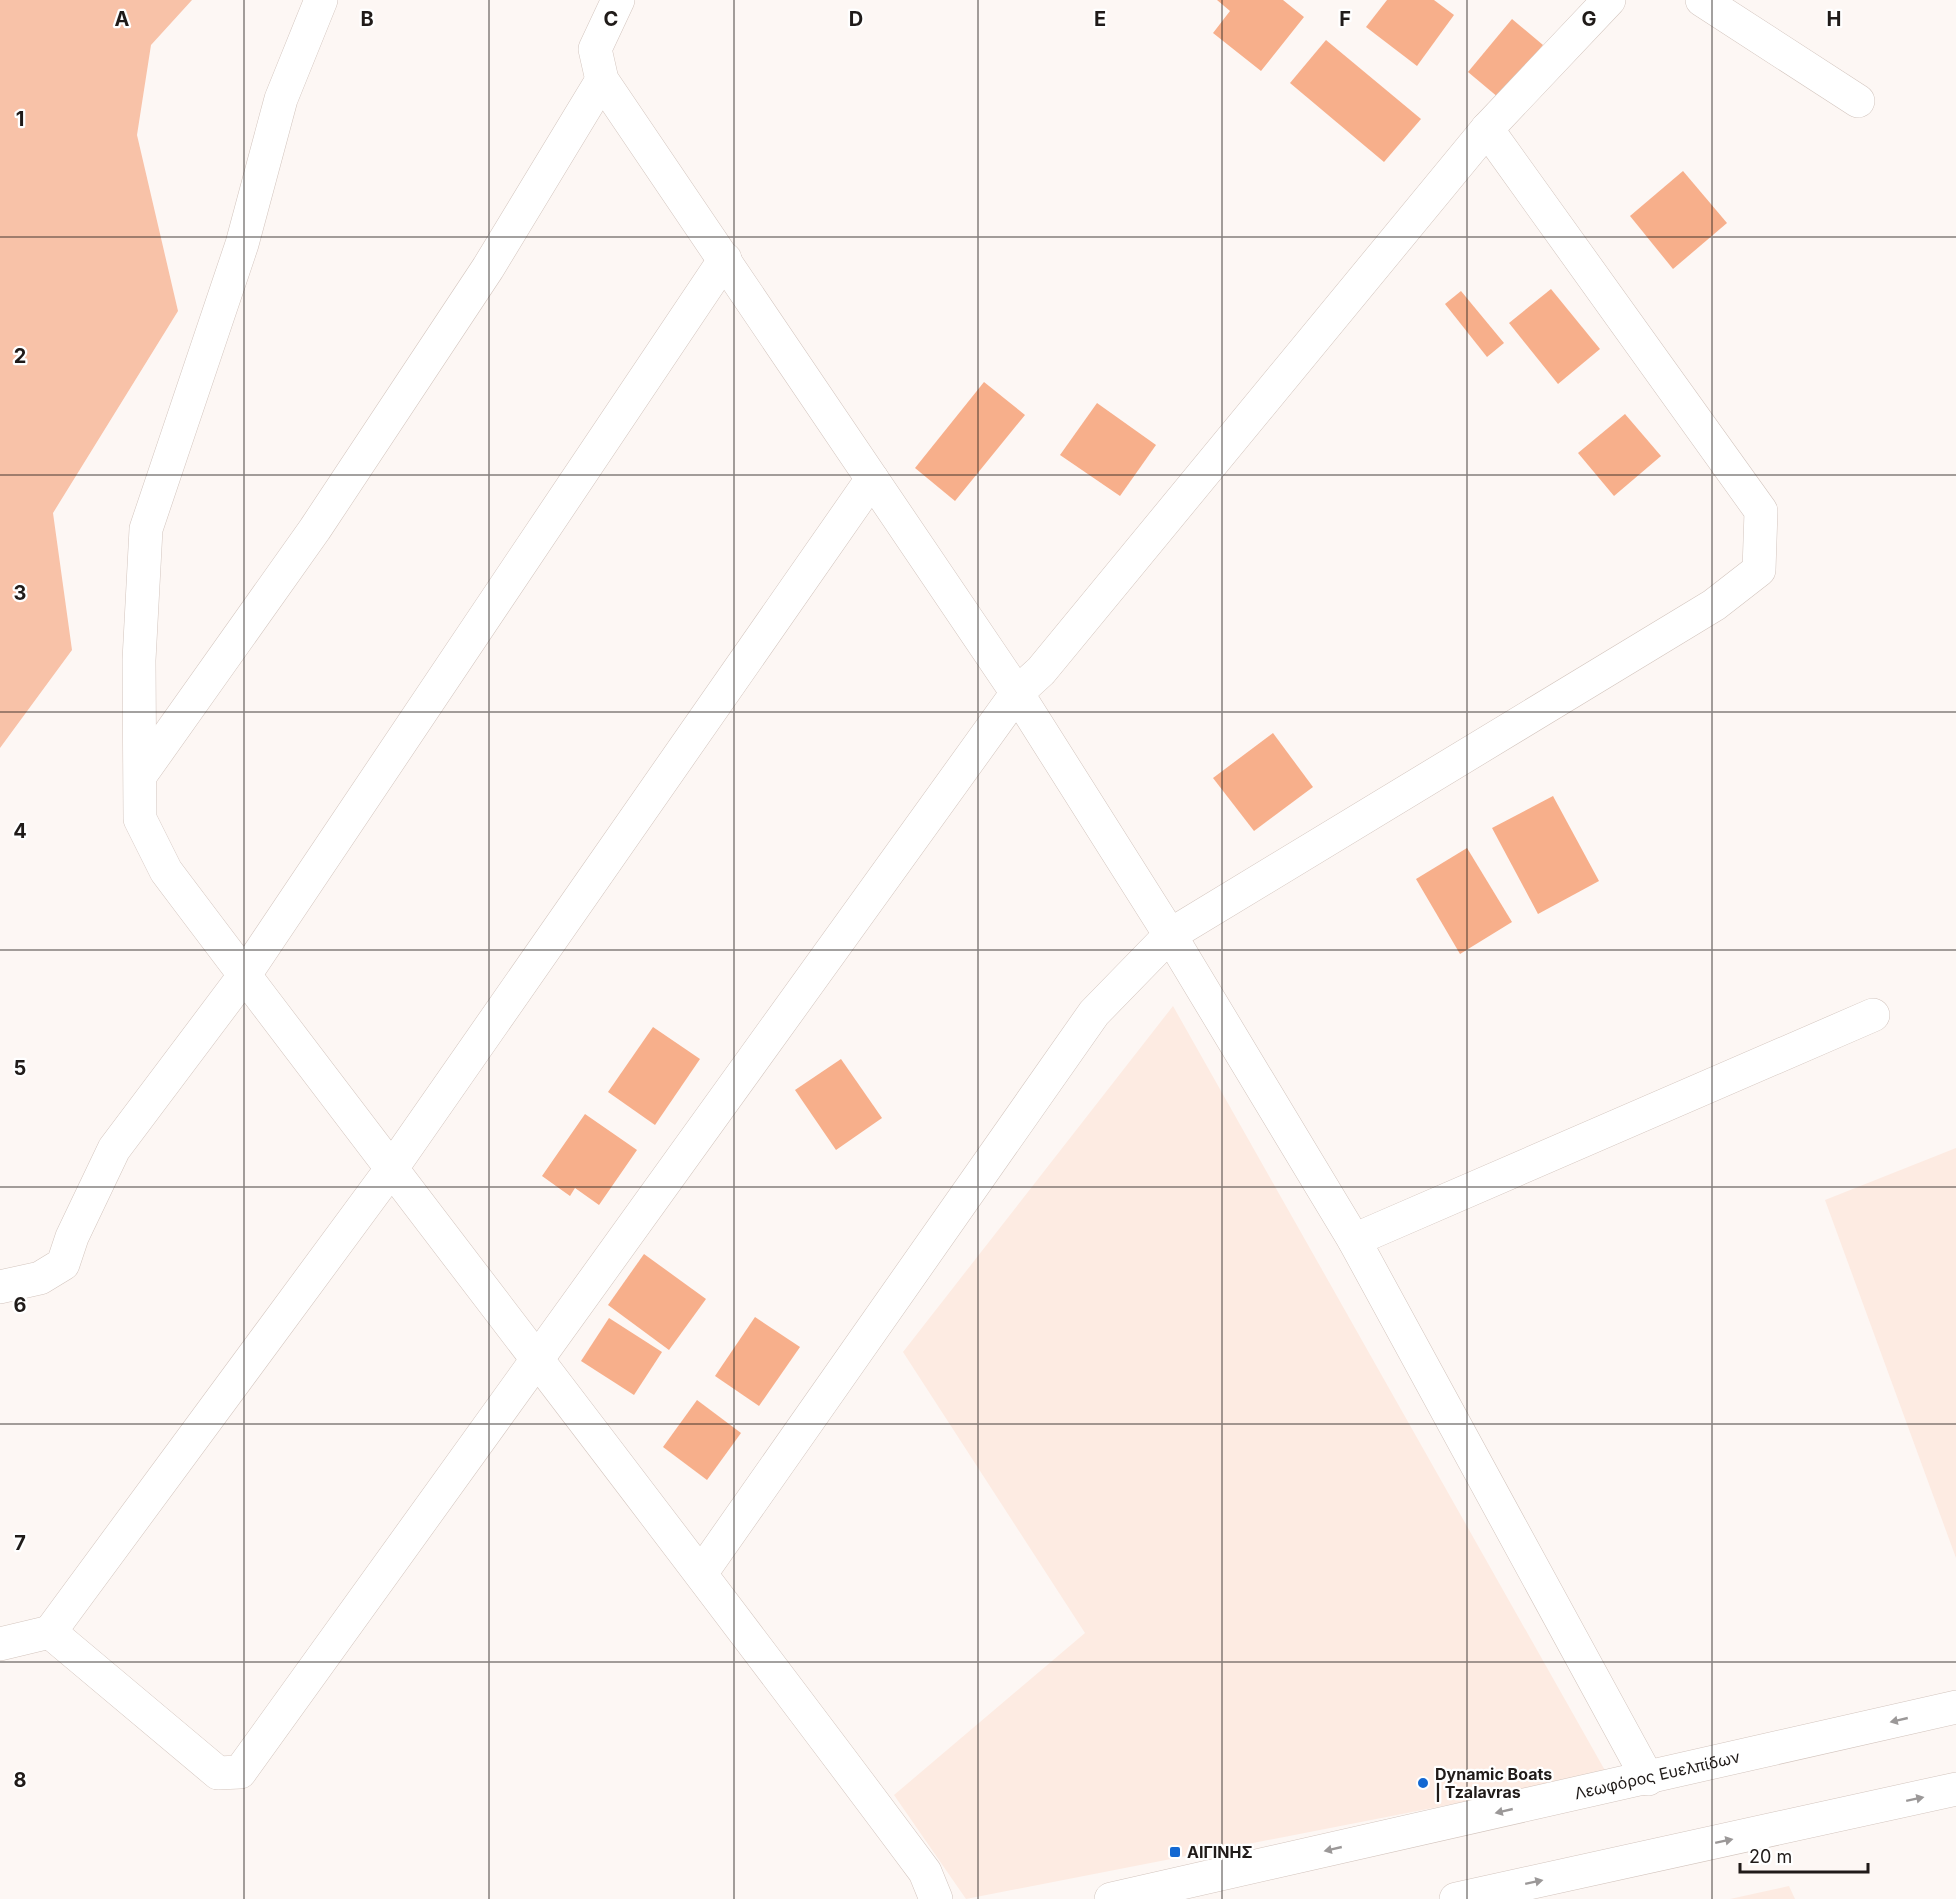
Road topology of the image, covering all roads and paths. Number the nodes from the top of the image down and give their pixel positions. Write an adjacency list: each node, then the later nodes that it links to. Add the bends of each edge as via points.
1 (321, 0): 11 (street, via 281,99 242,244 146,529 139,660)
2 (618, 0): 5 (street, via 595,49)
3 (1609, 0): 7 (street)
4 (1702, 0): 6 (street)
5 (602, 80): 8 (street); 11 (street, via 482,278 315,529)
6 (1858, 101)
7 (1487, 129): 10 (street, via 1041,670); 12 (street, via 1761,511 1759,570 1714,605)
8 (725, 259): 9 (street); 13 (street)
9 (872, 479): 10 (street); 15 (street)
10 (1017, 693): 12 (street); 18 (street)
11 (142, 773): 13 (street, via 140,819 166,871)
12 (1170, 935): 16 (street); 19 (street, via 1094,1013)
13 (244, 976): 15 (street); 17 (street, via 114,1149 63,1264 40,1278)
14 (1873, 1015): 16 (street)
15 (392, 1168): 18 (street); 20 (street)
16 (1354, 1240): 23 (street)
17 (0, 1287)
18 (536, 1359): 19 (street); 20 (street, via 240,1772 218,1773)
19 (702, 1572): 25 (street, via 925,1872)
20 (50, 1632): 21 (street)
21 (0, 1644)
22 (1956, 1707): 23 (street, Λεωφόρος Ευελπίδων, one-way to 23)
23 (1648, 1779): 26 (street, Λεωφόρος Ευελπίδων, one-way to 26)
24 (1956, 1790): 27 (street, one-way to 24)
25 (936, 1899)
26 (1112, 1899)
27 (1456, 1899)

